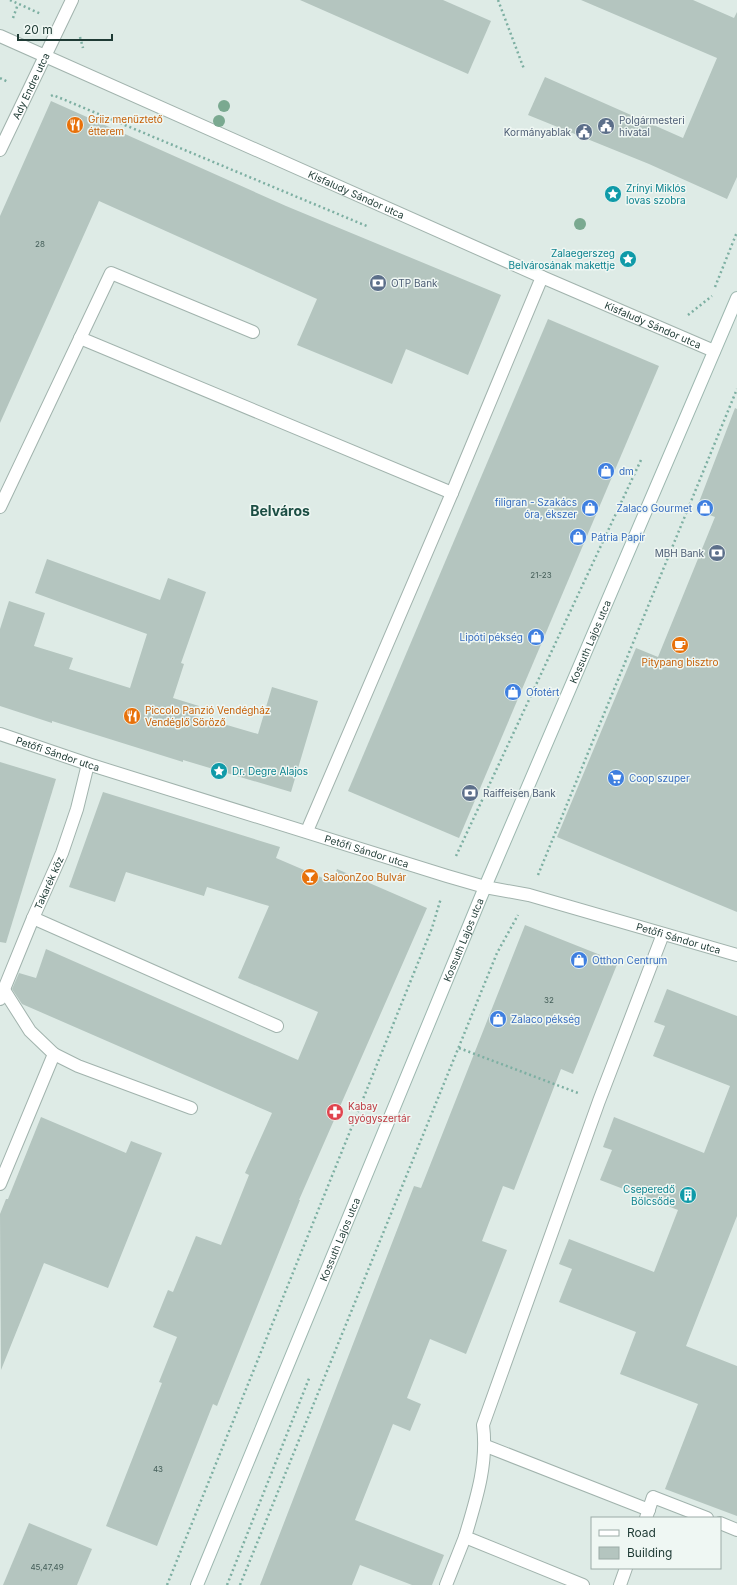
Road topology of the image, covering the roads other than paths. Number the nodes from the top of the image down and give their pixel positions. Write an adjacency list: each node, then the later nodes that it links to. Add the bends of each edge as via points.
1 (72, 0): 3 (street, Ady Endre utca)
2 (0, 36): 3 (street, Kisfaludy Sándor utca)
3 (44, 56): 4 (street, Ady Endre utca); 5 (street, Kisfaludy Sándor utca)
4 (0, 150)
5 (542, 277): 9 (street, Kisfaludy Sándor utca); 10 (street)
6 (737, 298): 9 (street, Kossuth Lajos utca)
7 (253, 332): 8 (street, via 111,273)
8 (80, 338): 10 (street); 11 (street)
9 (714, 351): 15 (street, Kossuth Lajos utca)
10 (452, 493): 14 (street)
11 (0, 507)
12 (0, 734): 13 (street, Petőfi Sándor utca)
13 (88, 764): 14 (street, Petőfi Sándor utca); 16 (street, Takarék köz, via 77,809 62,853)
14 (307, 831): 15 (street, Petőfi Sándor utca)
15 (485, 887): 17 (street, Petőfi Sándor utca, via 529,895); 31 (street, Kossuth Lajos utca)
16 (33, 918): 19 (street, Takarék köz); 20 (street)
17 (663, 934): 18 (street, Petőfi Sándor utca); 24 (street, via 599,1101 483,1425)
18 (737, 955)
19 (2, 995): 21 (street, via 30,1031)
20 (277, 1026)
21 (54, 1054): 22 (street, via 78,1066); 23 (street)
22 (191, 1108)
23 (0, 1184)
24 (486, 1446): 25 (street); 29 (street, via 479,1492)
25 (647, 1514): 26 (street, via 653,1497)
26 (704, 1517)
27 (721, 1523): 28 (street)
28 (737, 1530)
29 (465, 1537): 32 (street); 33 (street)
30 (626, 1569): 34 (street)
31 (197, 1585)
32 (446, 1585)
33 (583, 1585)
34 (620, 1585)

